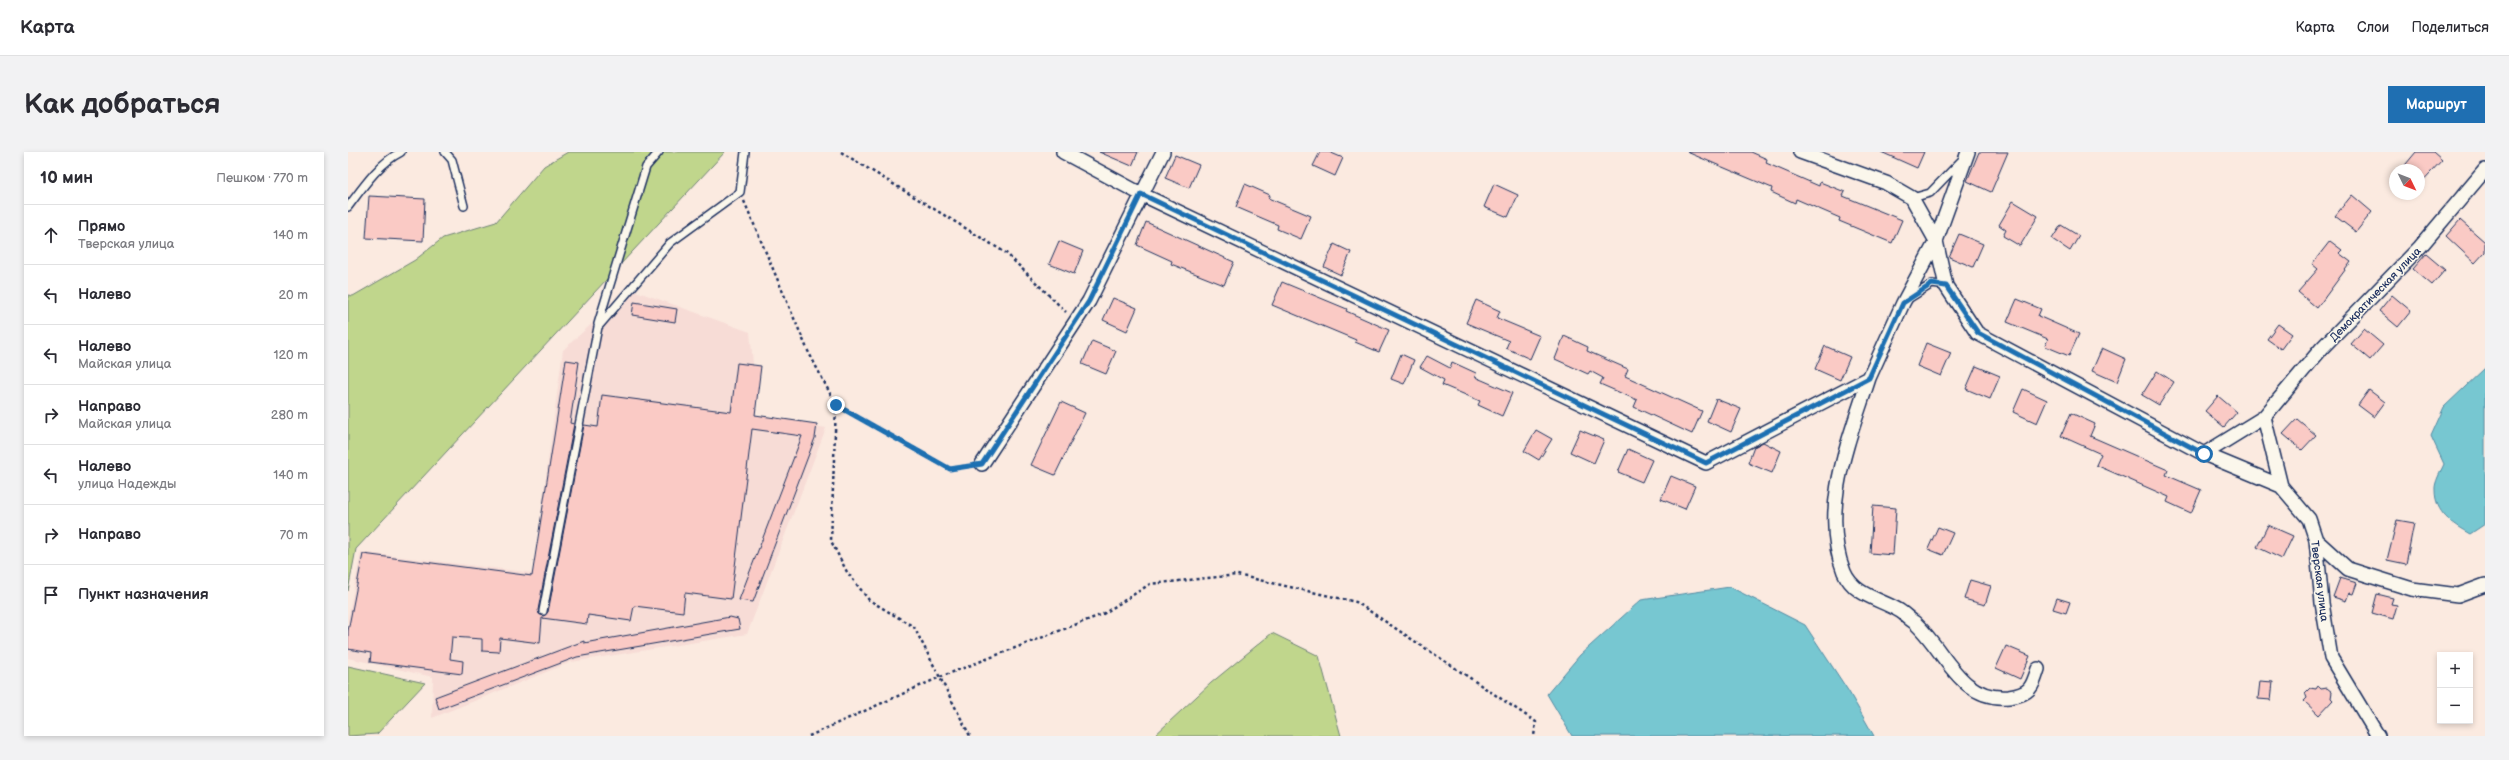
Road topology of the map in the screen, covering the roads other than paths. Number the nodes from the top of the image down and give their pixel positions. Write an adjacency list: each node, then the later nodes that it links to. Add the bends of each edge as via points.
1 (402, 152): 13 (lane, via 392,157)
2 (445, 152): 12 (lane, via 452,160)
3 (659, 152): 17 (lane, via 646,167)
4 (745, 152): 17 (lane, via 740,192 670,242)
5 (1063, 152): 10 (street)
6 (1163, 152): 10 (street)
7 (1800, 152): 11 (street, via 1886,183)
8 (1968, 153): 11 (lane, via 1954,171 1930,193); 14 (street)
9 (2485, 170): 19 (street, Демократическая улица, via 2420,247 2322,348)
10 (1141, 194): 18 (street, via 1706,463); 21 (street, via 1089,301)
11 (1912, 198): 14 (street, Тверская улица)
12 (464, 206)
13 (348, 207)
14 (1936, 241): 15 (street, Тверская улица); 16 (street)
15 (1946, 286): 16 (lane, via 1932,284); 20 (street, Тверская улица, via 1978,333)
16 (1903, 303): 18 (street)
17 (598, 327): 25 (lane)
18 (1869, 378): 26 (street, via 1842,468 1834,520 1834,530 1845,573 1858,590 1900,610 1917,625 1961,679 1980,694 2007,697 2024,695 2033,686)
19 (2264, 417): 20 (street, Демократическая улица); 22 (street)
20 (2204, 454): 22 (street, Тверская улица)
21 (982, 464)
22 (2281, 486): 23 (street, Тверская улица, via 2309,519)
23 (2316, 540): 24 (street, via 2348,569 2412,589 2458,595); 27 (street, Тверская улица, via 2331,658)
24 (2485, 585)
25 (543, 611)
26 (2038, 669)
27 (2378, 736)

